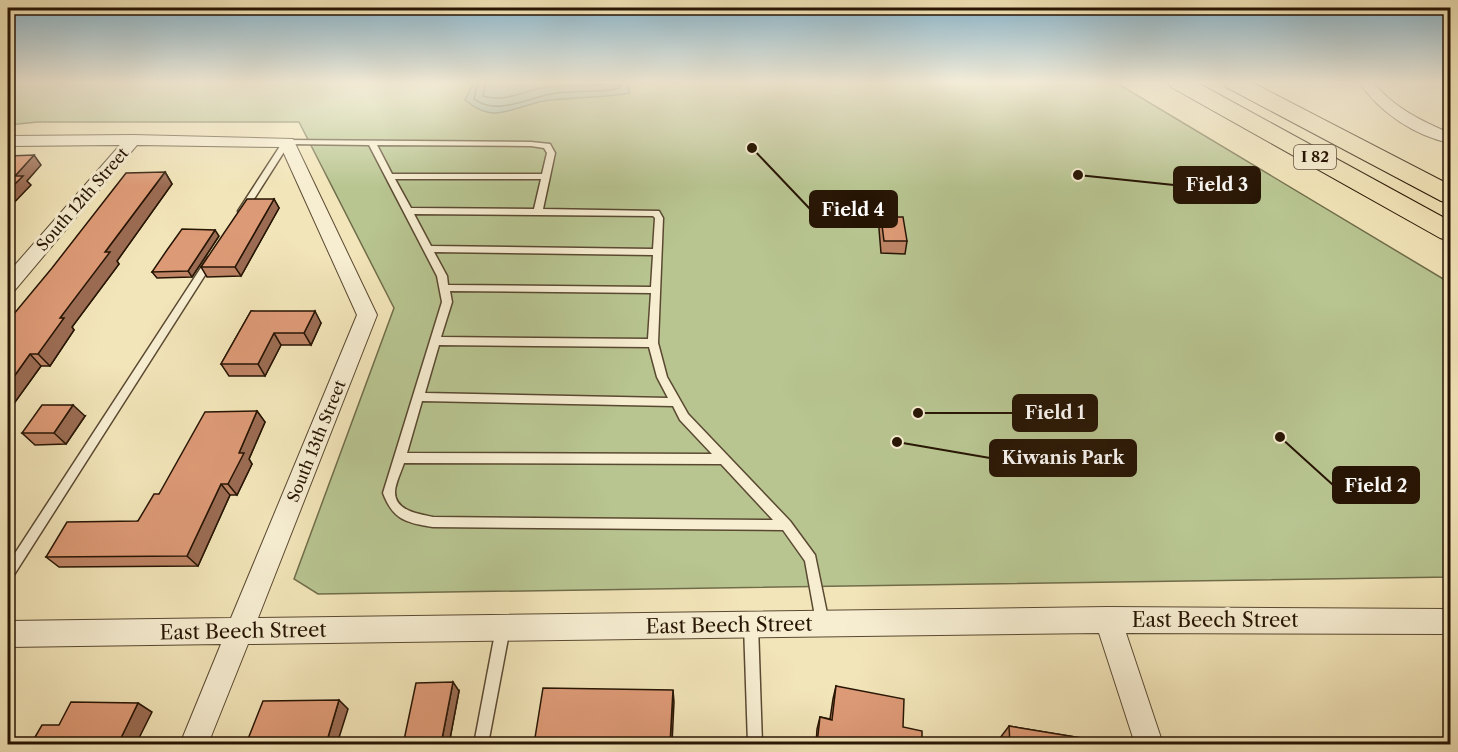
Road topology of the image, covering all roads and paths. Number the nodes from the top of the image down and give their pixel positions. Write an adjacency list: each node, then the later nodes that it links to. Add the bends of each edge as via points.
1 (1242, 117): 15 (highway, I 82)
2 (1301, 117): 11 (highway, I 82)
3 (1404, 117): 4 (street)
4 (1450, 138)
5 (133, 140): 6 (street); 7 (street); 19 (street, South 12th Street)
6 (8, 141)
7 (287, 142): 8 (lane); 14 (lane); 35 (street, South 13th Street, via 367,315)
8 (372, 143): 9 (lane); 10 (lane, via 547,146 551,153)
9 (390, 176): 10 (lane); 12 (lane)
10 (546, 177): 13 (lane)
11 (1450, 195)
12 (408, 211): 13 (lane); 16 (lane)
13 (538, 211): 17 (lane, via 656,213 660,218)
14 (235, 222)
15 (1450, 232)
16 (428, 249): 17 (lane); 20 (lane)
17 (658, 252): 21 (lane)
18 (215, 253): 29 (lane)
19 (8, 285)
20 (446, 288): 21 (lane); 22 (lane, via 447,302)
21 (656, 290): 23 (lane)
22 (435, 341): 23 (lane); 24 (lane)
23 (653, 343): 25 (lane, via 662,377)
24 (418, 397): 25 (lane); 26 (lane)
25 (676, 402): 27 (lane, via 684,417)
26 (399, 458): 27 (lane); 28 (lane, via 389,493 392,504 406,517 415,519)
27 (723, 459): 28 (lane)
28 (786, 525): 33 (lane, via 811,559)
29 (8, 574)
30 (1108, 620): 31 (street, East Beech Street); 33 (street, East Beech Street); 40 (street)
31 (1450, 622)
32 (751, 624): 33 (street, East Beech Street); 34 (street, East Beech Street); 39 (lane)
33 (822, 624)
34 (503, 628): 35 (street, East Beech Street); 38 (lane)
35 (240, 631): 36 (street, East Beech Street); 37 (street, South 13th Street)
36 (8, 634)
37 (194, 744)
38 (481, 744)
39 (755, 744)
40 (1149, 744)

